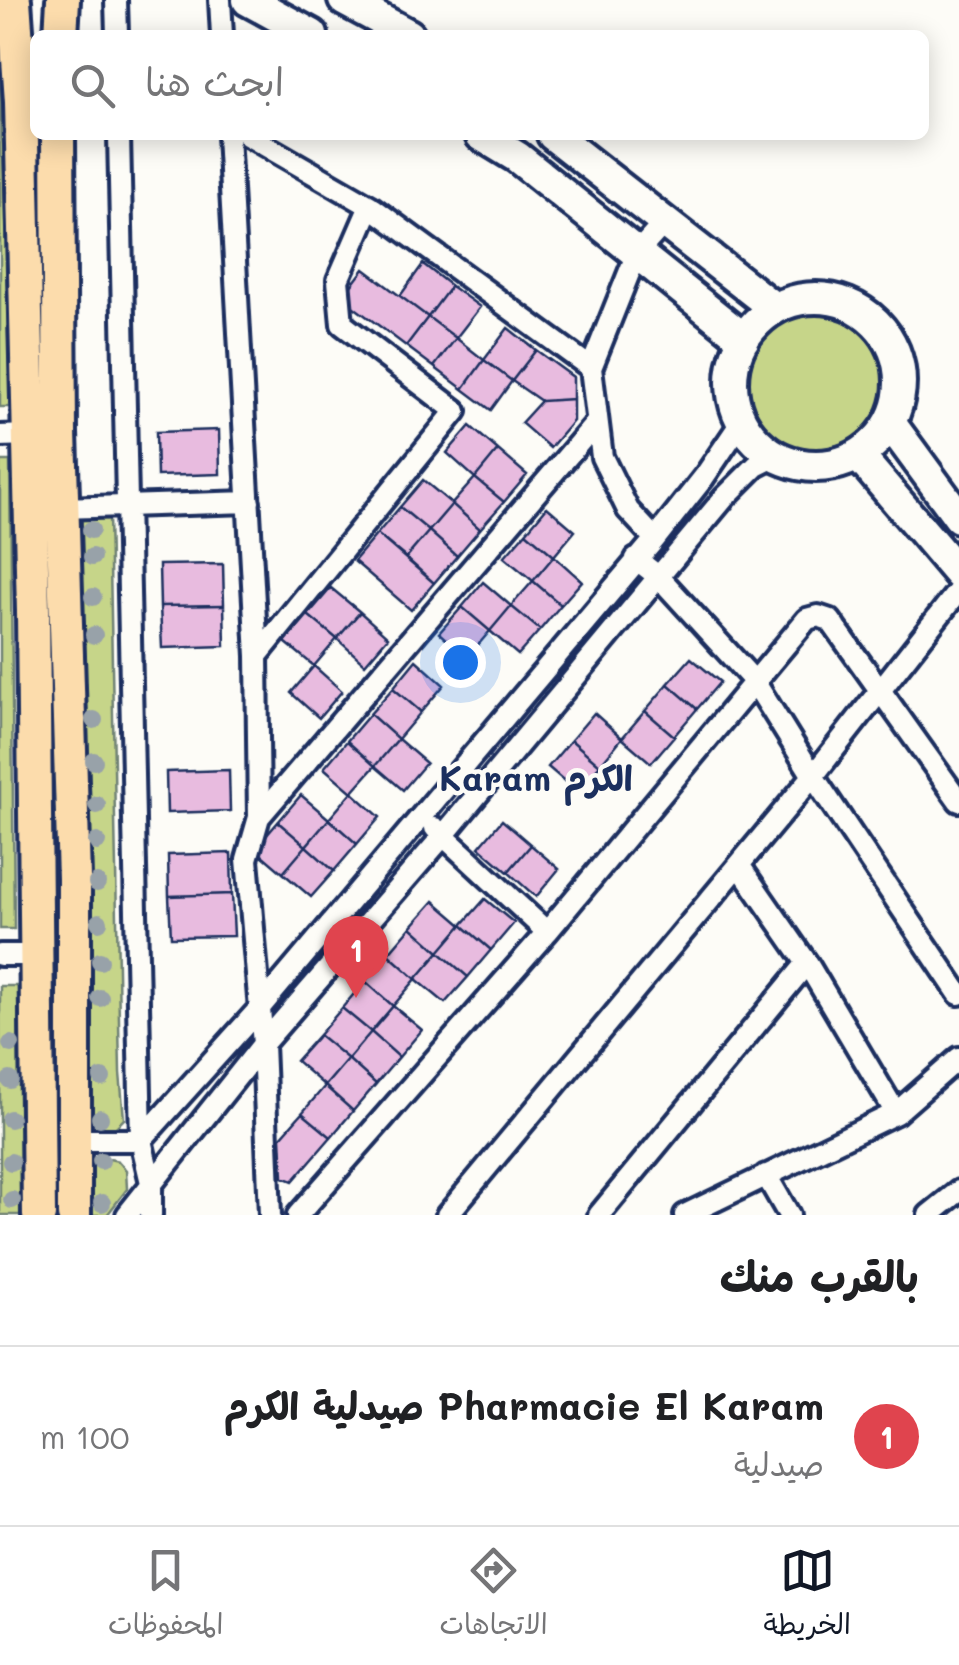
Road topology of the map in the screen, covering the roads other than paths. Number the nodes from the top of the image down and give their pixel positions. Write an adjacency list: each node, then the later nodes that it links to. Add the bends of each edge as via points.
1 (14, 0): 27 (main road, via 20,102)
2 (63, 0): 7 (main road)
3 (116, 0): 8 (street)
4 (220, 0): 9 (street)
5 (248, 0): 10 (main road)
6 (344, 0): 11 (main road)
7 (61, 30)
8 (117, 30)
9 (222, 30)
10 (303, 30)
11 (400, 30)
12 (58, 140): 32 (main road)
13 (119, 140): 31 (street)
14 (228, 140): 30 (street)
15 (256, 140): 18 (street)
16 (488, 140): 20 (main road)
17 (559, 140): 19 (main road)
18 (370, 206): 23 (street); 39 (street, via 338,280 342,324 456,411)
19 (664, 223): 20 (street); 21 (main road)
20 (637, 253): 22 (main road); 23 (street)
21 (774, 308): 22 (main road); 26 (main road, via 827,298 875,322 900,370)
22 (744, 339): 24 (main road, via 732,380)
23 (591, 368): 25 (street)
24 (742, 421): 29 (main road); 34 (street)
25 (596, 422): 34 (street, via 602,457 628,510); 45 (street)
26 (890, 423): 28 (main road); 33 (main road)
27 (14, 435): 50 (main road)
28 (858, 455): 29 (main road, via 817,466); 36 (main road)
29 (776, 456): 37 (street, via 740,481)
30 (248, 502): 31 (street); 39 (street)
31 (127, 506): 32 (street); 58 (street)
32 (62, 508): 57 (main road)
33 (959, 517)
34 (655, 539): 35 (street)
35 (636, 560): 37 (street); 44 (street)
36 (959, 574)
37 (658, 577): 40 (street); 46 (street)
38 (959, 590): 41 (street)
39 (257, 656): 45 (street)
40 (754, 681): 41 (street, via 808,619 818,616 830,620); 42 (street); 48 (street)
41 (881, 690): 42 (street); 43 (street)
42 (813, 776): 47 (street); 52 (street)
43 (959, 801)
44 (420, 814): 46 (street); 53 (street)
45 (258, 816): 53 (street, via 247,859)
46 (443, 836): 48 (street); 54 (street)
47 (739, 866): 51 (street); 68 (street)
48 (547, 932): 67 (street)
49 (0, 955): 50 (street)
50 (38, 955): 62 (main road)
51 (807, 963): 56 (street); 69 (street)
52 (959, 994)
53 (258, 1010): 54 (street); 58 (street)
54 (263, 1044): 60 (street); 66 (street)
55 (959, 1058): 56 (street)
56 (896, 1113): 59 (street)
57 (75, 1140): 58 (street); 63 (main road)
58 (141, 1140): 60 (street)
59 (766, 1175): 70 (street); 71 (street)
60 (151, 1183): 64 (street); 65 (street)
61 (959, 1191): 72 (street)
62 (39, 1215)
63 (74, 1215)
64 (128, 1215)
65 (151, 1215)
66 (270, 1215)
67 (298, 1215)
68 (447, 1215)
69 (598, 1215)
70 (685, 1215)
71 (789, 1215)
72 (929, 1215)

